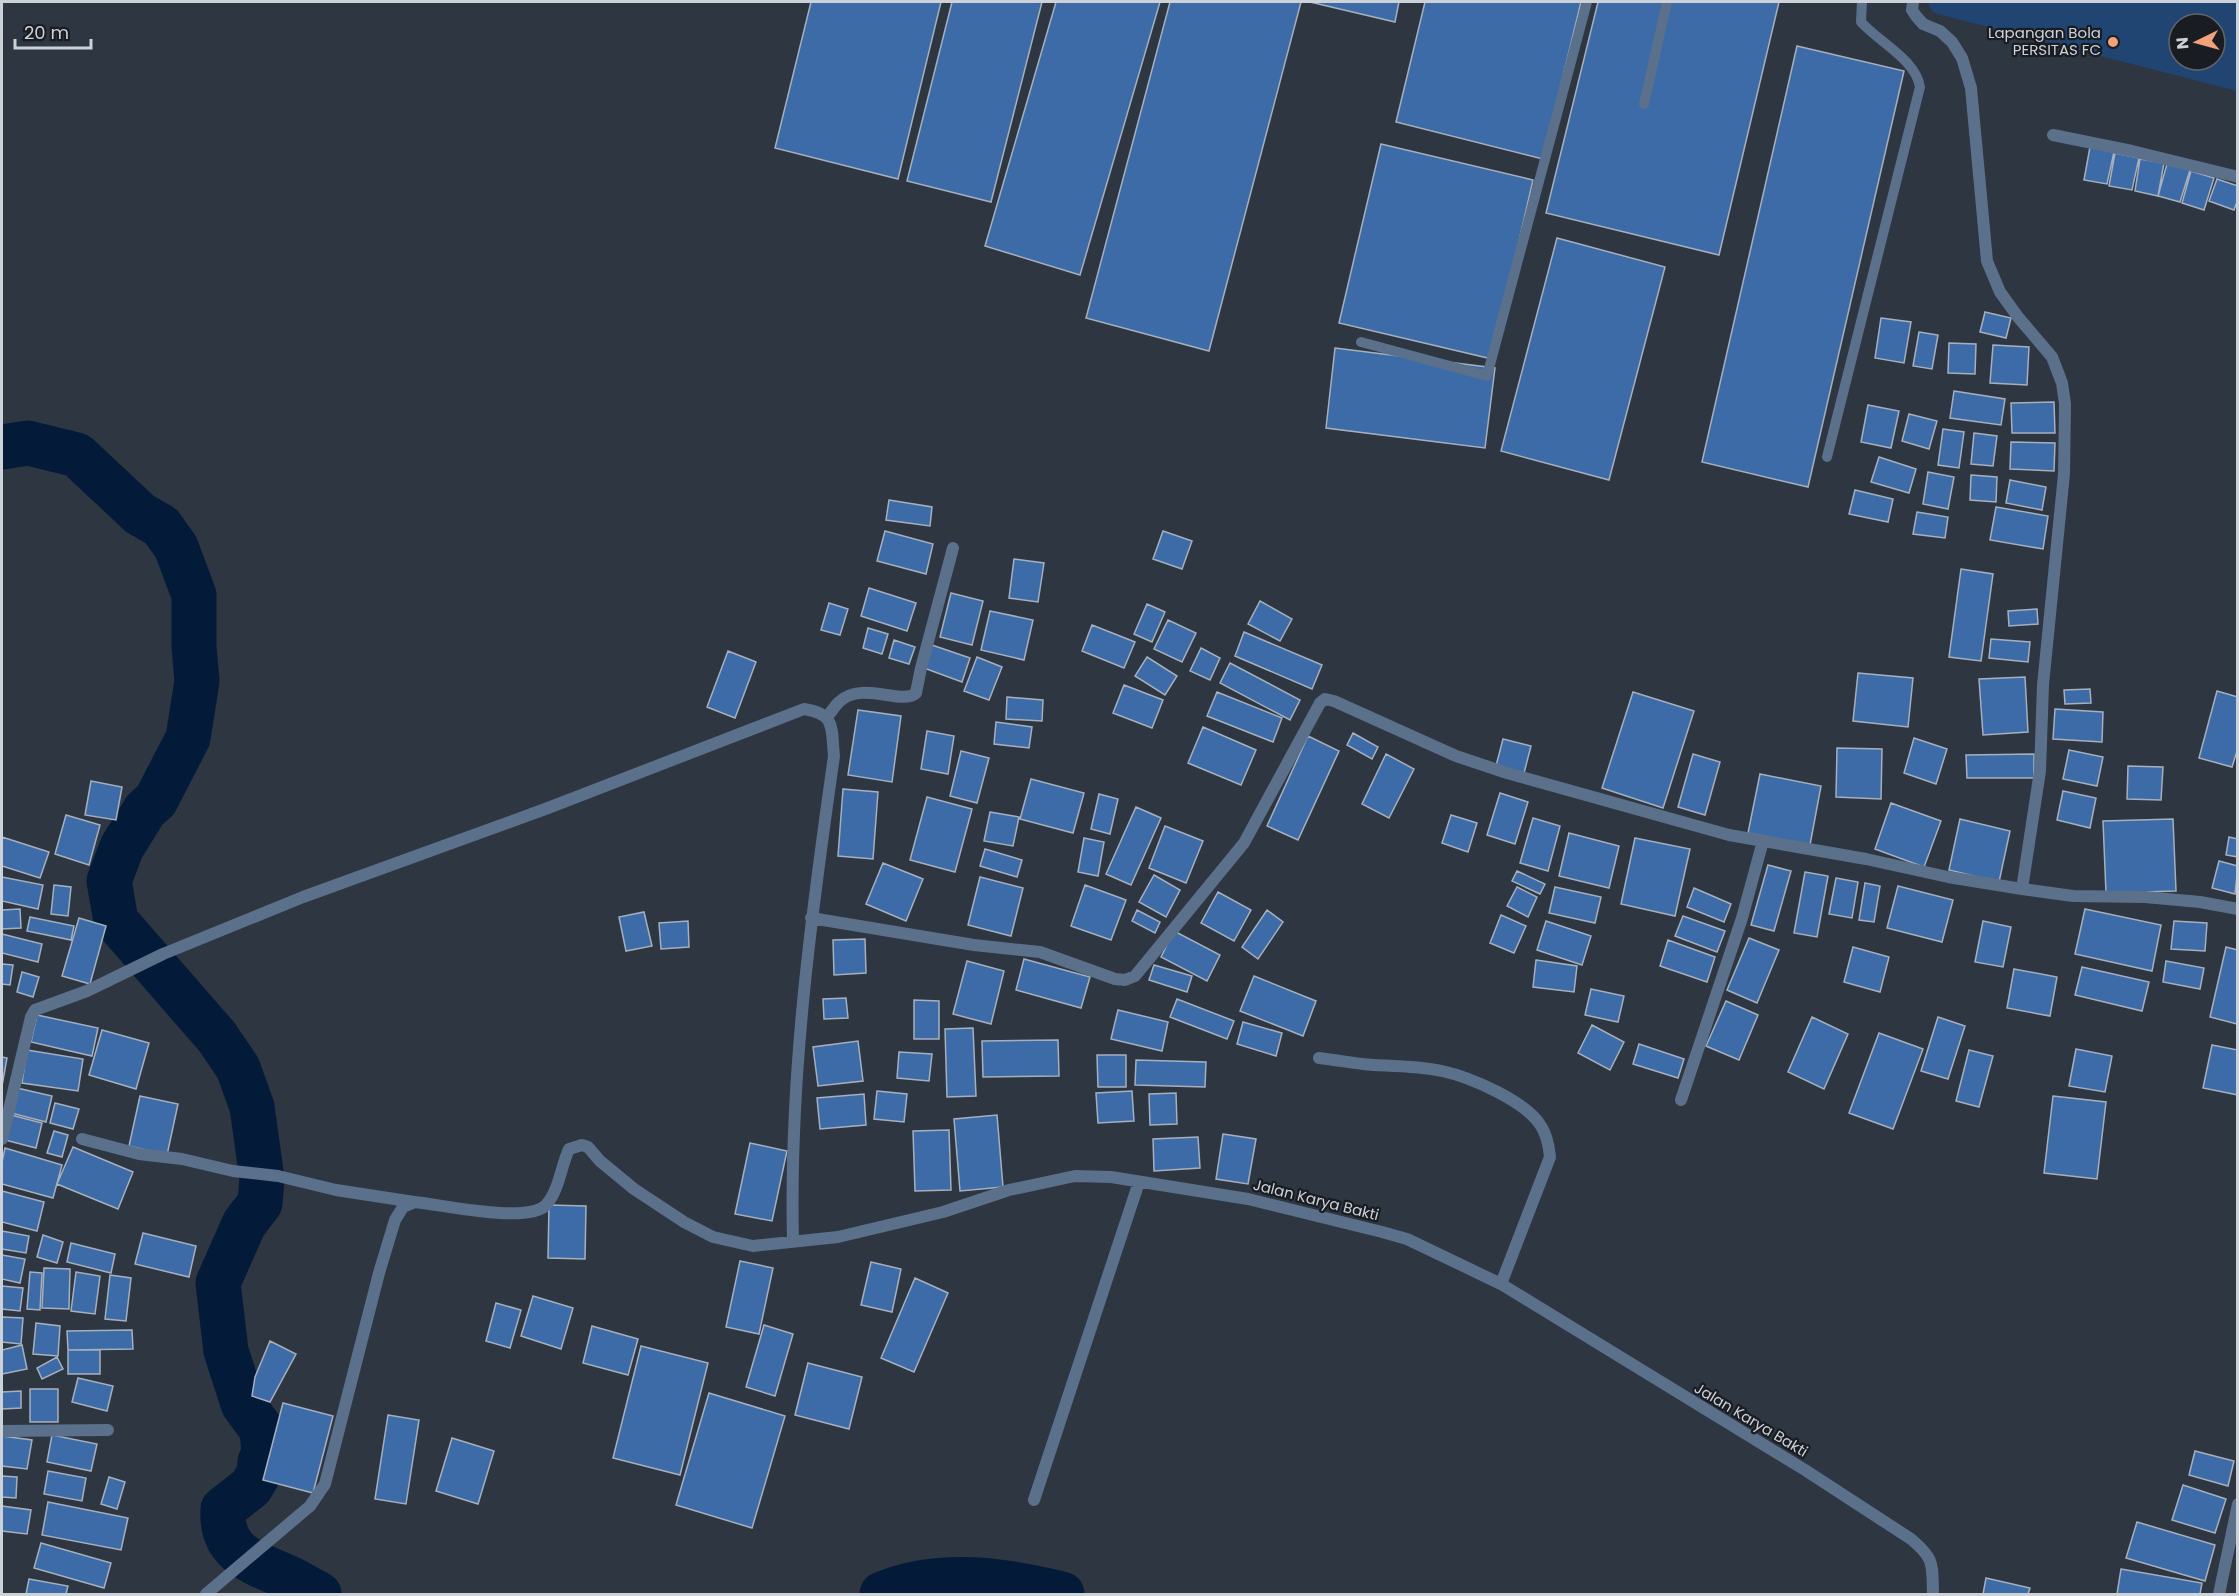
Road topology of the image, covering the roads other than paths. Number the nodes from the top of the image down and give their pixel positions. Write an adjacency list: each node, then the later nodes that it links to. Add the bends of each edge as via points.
1 (1587, 2): 8 (lane, via 1487,376)
2 (1668, 2): 5 (lane)
3 (1862, 2): 9 (lane, via 1861,22 1911,66 1920,87)
4 (1913, 2): 13 (street, via 1912,10 1923,24 1940,31 1962,58 1971,88 1987,261 2000,292 2052,357 2065,404 2064,474 2043,685 2040,771)
5 (1644, 104)
6 (2053, 135): 7 (street)
7 (2238, 177)
8 (1361, 342)
9 (1827, 457)
10 (952, 548): 11 (street, via 916,693 907,698 858,693 840,700)
11 (827, 717): 15 (street, via 834,756); 18 (street, via 821,711 804,709 303,897 35,1010)
12 (1763, 841): 13 (street); 15 (street, via 1729,836 1507,773 1456,756 1325,699 1244,843 1135,976 1115,979 1040,952); 17 (street, via 1742,918)
13 (2022, 889): 14 (street, via 2073,896 2200,902)
14 (2238, 909)
15 (811, 918): 22 (street, via 798,1060)
16 (1319, 1058): 23 (street, via 1445,1071 1495,1090 1522,1106 1542,1127 1550,1157)
17 (1681, 1100)
18 (2, 1139)
19 (82, 1139): 21 (street, via 139,1154)
20 (1139, 1182): 22 (street, Jalan Karya Bakti, via 1076,1176 1009,1190 943,1212 838,1237); 23 (street, Jalan Karya Bakti, via 1248,1199 1407,1239); 26 (street)
21 (415, 1202): 22 (street, Jalan Karya Bakti, via 489,1212 534,1213 551,1199 569,1149 582,1145 634,1189 713,1237 753,1246); 28 (street, via 403,1207 395,1220 325,1484 310,1506)
22 (793, 1242)
23 (1501, 1284): 29 (street, Jalan Karya Bakti, via 1911,1539 1927,1552)
24 (108, 1430): 25 (street)
25 (2, 1431)
26 (1034, 1500)
27 (2238, 1504): 30 (street)
28 (206, 1594)
29 (1934, 1594)
30 (2219, 1594)

